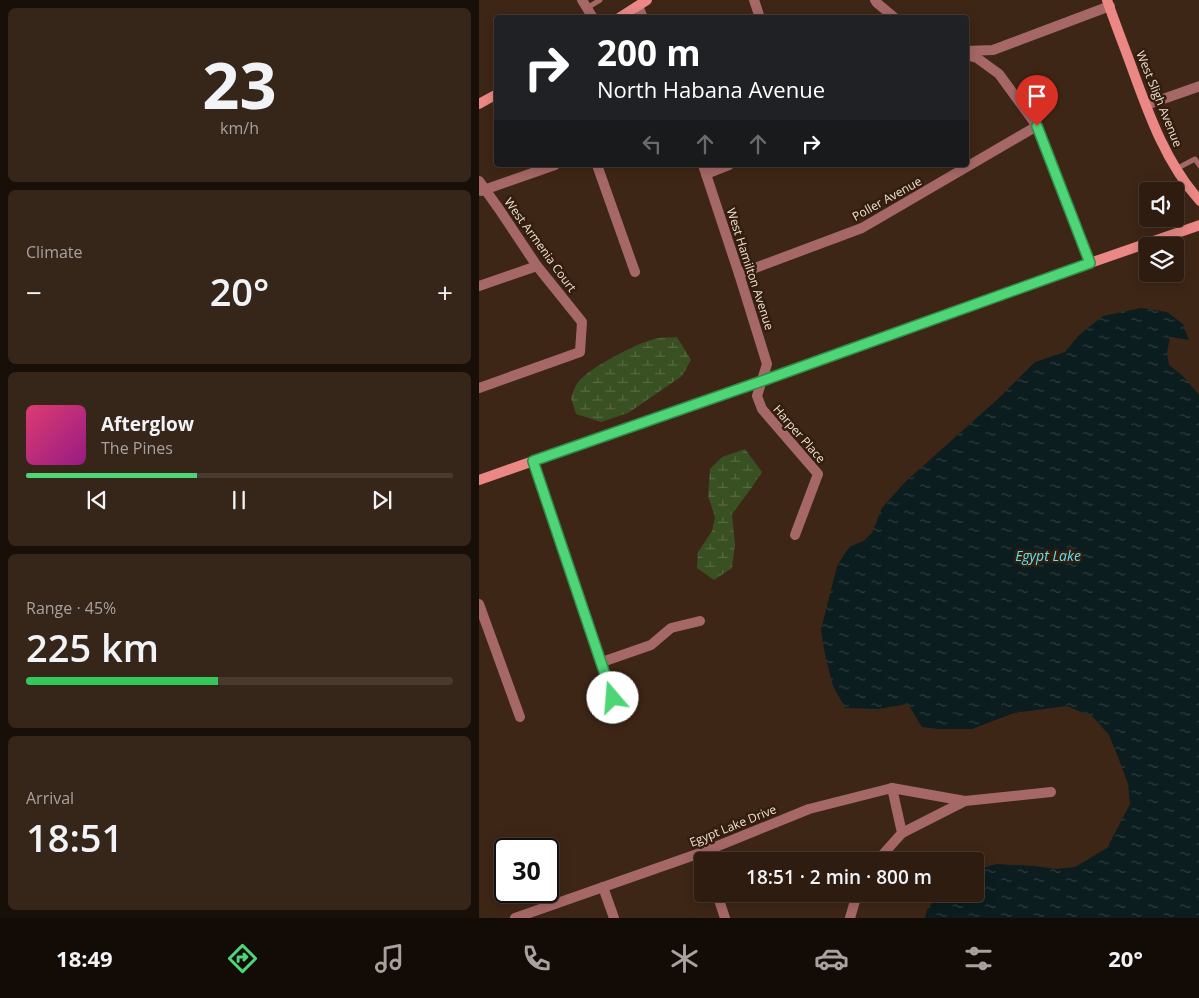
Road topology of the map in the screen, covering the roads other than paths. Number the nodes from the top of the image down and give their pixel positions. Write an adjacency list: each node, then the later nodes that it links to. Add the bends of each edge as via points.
1 (600, 0): 6 (lane)
2 (754, 0): 9 (street)
3 (875, 0): 10 (street)
4 (642, 3): 8 (street)
5 (1109, 3): 11 (street, via 993,50); 16 (street, West Sligh Avenue)
6 (585, 4): 7 (street)
7 (591, 15)
8 (624, 15)
9 (759, 15)
10 (891, 15)
11 (969, 52)
12 (969, 56): 17 (street, via 999,74)
13 (1199, 86): 16 (street)
14 (494, 96): 15 (street)
15 (479, 104)
16 (1145, 106): 24 (street, West Sligh Avenue)
17 (1037, 126): 18 (street, Poller Avenue); 29 (street)
18 (969, 166)
19 (1199, 166): 24 (lane, via 1195,160)
20 (548, 167): 26 (street)
21 (598, 167): 31 (street)
22 (719, 167): 25 (street)
23 (967, 167): 32 (street, Poller Avenue, via 863,228)
24 (1176, 169): 27 (street, West Sligh Avenue)
25 (704, 170): 32 (street, West Hamilton Avenue)
26 (481, 187): 30 (street, West Armenia Court)
27 (1198, 196)
28 (1199, 225): 29 (street)
29 (1090, 263): 34 (street)
30 (537, 266): 33 (street); 35 (street, West Armenia Court, via 582,322 580,352)
31 (635, 272)
32 (739, 274): 34 (street, West Hamilton Avenue, via 767,364)
33 (479, 286)
34 (762, 381): 36 (street); 38 (street, Harper Place, via 757,396 762,410 818,474)
35 (479, 388)
36 (533, 461): 37 (street); 41 (street)
37 (479, 480)
38 (795, 535)
39 (479, 604): 43 (street)
40 (699, 621): 41 (street, via 671,628 651,645)
41 (601, 662): 42 (street)
42 (613, 698)
43 (520, 717)
44 (892, 788): 46 (street, Egypt Lake Drive); 47 (street); 48 (street, Egypt Lake Drive, via 809,809)
45 (1051, 792): 46 (street, Egypt Lake Drive)
46 (965, 801): 47 (street, Egypt Lake Drive)
47 (902, 833): 49 (street)
48 (713, 852)
49 (885, 852)
50 (694, 859): 51 (street, Egypt Lake Drive)
51 (603, 887): 54 (street, Egypt Lake Drive); 55 (street)
52 (720, 902): 56 (street)
53 (855, 902): 57 (street)
54 (515, 918)
55 (613, 918)
56 (725, 918)
57 (850, 918)

